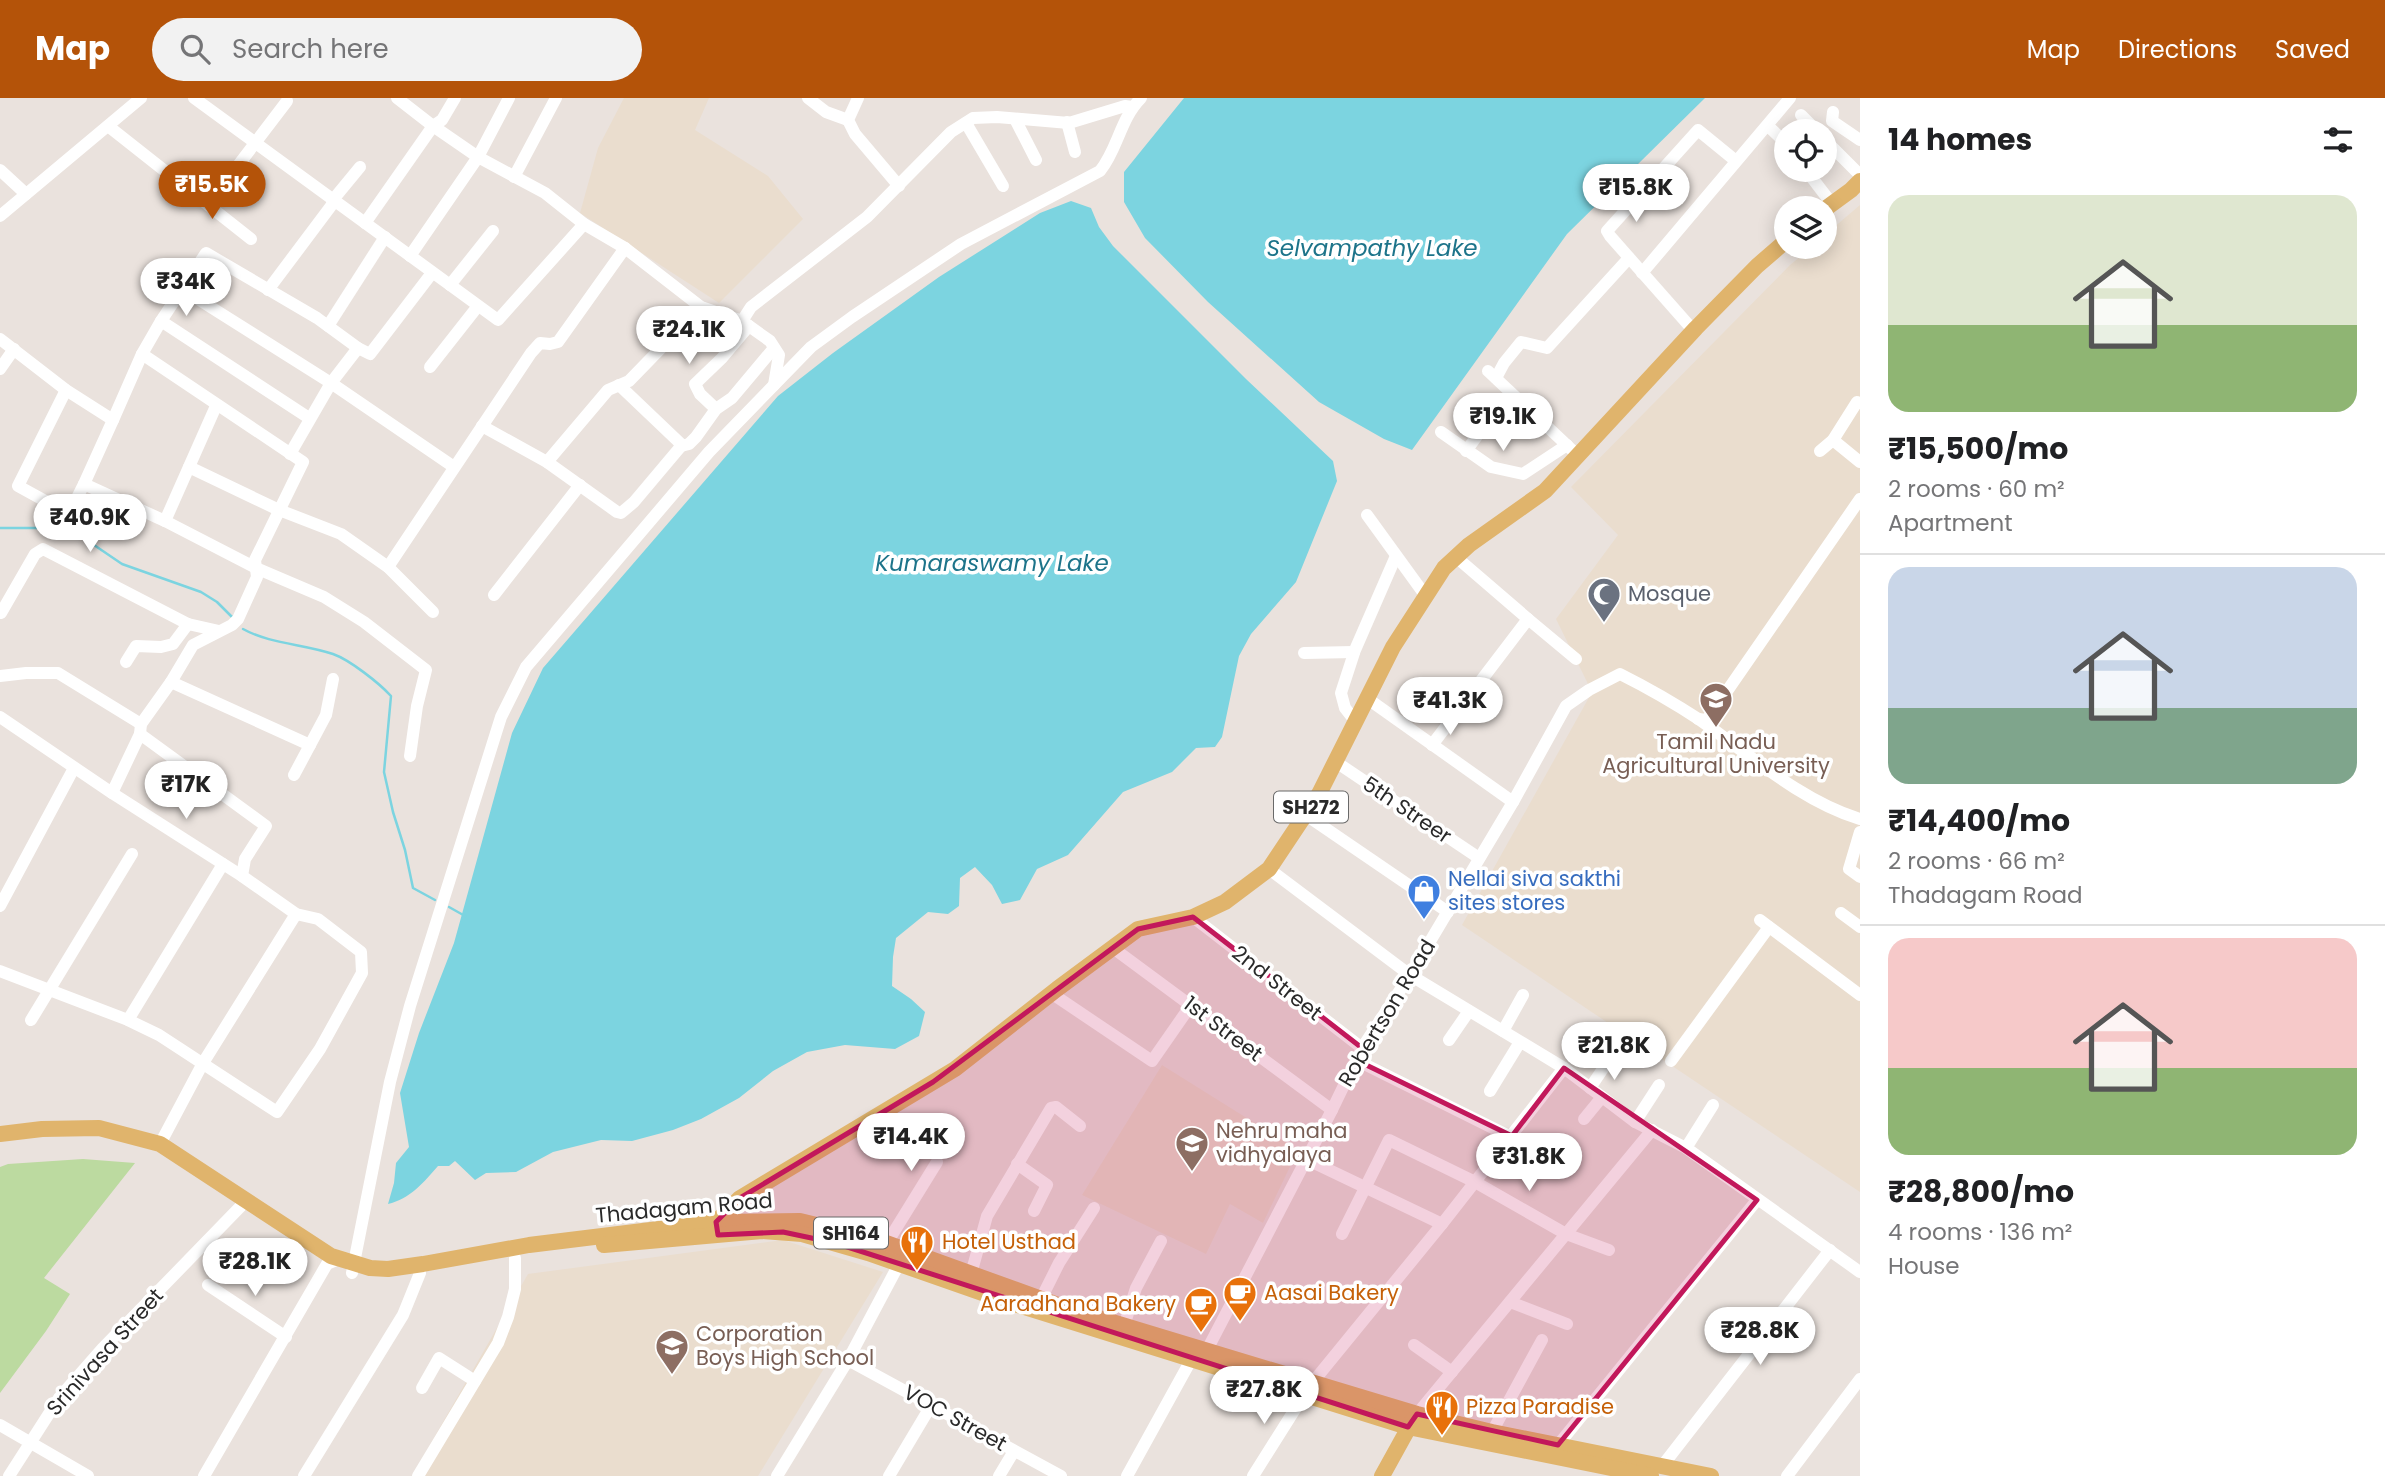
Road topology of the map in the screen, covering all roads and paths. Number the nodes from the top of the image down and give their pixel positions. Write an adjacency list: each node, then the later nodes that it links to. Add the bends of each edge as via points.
1 (141, 98): 19 (street)
2 (194, 98): 24 (street)
3 (397, 98): 20 (street)
4 (455, 98): 20 (street)
5 (509, 98): 27 (street)
6 (556, 98): 32 (street)
7 (808, 98): 16 (street, via 826,112)
8 (858, 98): 16 (street)
9 (1790, 98): 21 (street)
10 (287, 99): 24 (street)
11 (1136, 103): 17 (street); 70 (street, via 1100,171 961,244 811,347)
12 (1833, 112): 23 (street, via 1832,121)
13 (1801, 115): 15 (street)
14 (1014, 119): 17 (street); 18 (street, via 973,118); 28 (street)
15 (1805, 119)
16 (848, 120): 34 (street)
17 (1067, 122): 25 (street)
18 (966, 123): 34 (street, via 951,132); 35 (street)
19 (108, 126): 36 (street); 39 (street)
20 (433, 126): 27 (street); 41 (street)
21 (1768, 126): 22 (street); 29 (street)
22 (1774, 132)
23 (1860, 140)
24 (255, 144): 38 (street); 39 (street)
25 (1075, 152)
26 (1837, 153): 33 (street)
27 (478, 157): 32 (street); 48 (street)
28 (1036, 160)
29 (1736, 161): 49 (street, via 1698,130 1607,231); 51 (street)
30 (359, 167): 38 (street)
31 (0, 170): 36 (street)
32 (514, 177): 42 (street, via 545,193)
33 (1860, 178): 37 (main road)
34 (900, 186): 58 (street, via 751,307)
35 (1003, 186)
36 (26, 194): 40 (street)
37 (1837, 200)
38 (333, 202): 41 (street); 54 (street)
39 (208, 205): 45 (street)
40 (0, 216)
41 (365, 223): 44 (street)
42 (584, 224): 46 (street); 55 (street, via 498,320)
43 (493, 231): 52 (street)
44 (385, 237): 48 (street); 59 (street)
45 (251, 239)
46 (625, 248): 56 (street); 78 (street, via 558,342 540,343 531,353)
47 (1774, 251): 60 (main road, SH272)
48 (410, 256): 50 (street)
49 (1629, 258): 51 (street); 82 (street, via 1547,348 1521,342 1492,374)
50 (432, 273): 52 (street); 62 (street, via 370,354)
51 (1642, 273): 60 (street)
52 (450, 285): 55 (street)
53 (182, 289): 54 (street, via 206,253); 57 (street); 68 (street)
54 (268, 290): 59 (street)
55 (478, 306): 66 (street)
56 (701, 307): 58 (street); 69 (street, via 629,381)
57 (161, 321): 65 (street); 76 (street)
58 (746, 324): 63 (street); 74 (street, via 722,358 695,384)
59 (328, 326): 62 (street)
60 (1693, 330): 82 (main road, SH272)
61 (0, 339): 64 (street)
62 (358, 348): 68 (street)
63 (774, 348): 70 (street, via 779,355); 74 (street, via 732,398)
64 (14, 349): 67 (street); 71 (street)
65 (142, 354): 73 (street); 77 (street)
66 (430, 368)
67 (0, 369)
68 (331, 383): 76 (street); 89 (street)
69 (619, 385): 81 (street); 86 (street, via 608,390)
70 (774, 385): 196 (street, via 700,462 526,667 501,717 410,1006 390,1082)
71 (66, 390): 77 (street); 90 (street, via 18,486 69,514)
72 (1860, 403): 80 (street)
73 (216, 406): 85 (street); 88 (street)
74 (716, 409): 81 (street, via 689,444)
75 (1497, 409): 84 (street)
76 (309, 418): 85 (street)
77 (113, 420): 90 (street)
78 (482, 426): 86 (street); 89 (street)
79 (1441, 432): 84 (street)
80 (1833, 440): 83 (street); 87 (street)
81 (681, 446): 91 (street, via 621,513)
82 (1572, 450): 84 (street, via 1523,474 1491,467); 97 (main road, SH272, via 1545,491)
83 (1820, 451)
84 (1466, 452)
85 (290, 454): 93 (street, via 303,462)
86 (547, 462): 91 (street)
87 (1860, 462)
88 (189, 467): 93 (street); 95 (street)
89 (454, 467): 98 (street)
90 (84, 484): 95 (street)
91 (580, 485): 100 (street)
92 (1860, 499): 116 (street, via 1707,720)
93 (279, 510): 98 (street, via 341,534); 99 (street, via 255,560)
94 (1367, 515): 96 (street)
95 (165, 521): 99 (street)
96 (1396, 556): 101 (street); 107 (street)
97 (1456, 557): 101 (main road, SH272); 104 (street)
98 (388, 567): 102 (street)
99 (256, 568): 106 (street, via 257,577 238,619); 121 (street, via 324,597 426,670)
100 (494, 595)
101 (1425, 595): 114 (main road, SH272)
102 (433, 612)
103 (1, 613): 105 (street, via 35,554 43,549)
104 (1528, 619): 109 (street); 120 (street)
105 (188, 624): 106 (street); 110 (street, via 173,644 136,646)
106 (219, 631): 113 (street, via 193,645)
107 (1354, 652): 108 (street); 117 (street, via 1341,693)
108 (1304, 653)
109 (1576, 659)
110 (126, 662)
111 (0, 676): 118 (street, via 58,673)
112 (332, 679): 119 (street, via 326,715)
113 (171, 682): 118 (street); 119 (street)
114 (1368, 699): 117 (main road, SH272); 120 (street)
115 (0, 717): 123 (street)
116 (1698, 719): 126 (street, Robertson Road, via 1620,674 1566,706); 128 (street, via 1792,787)
117 (1356, 722): 122 (main road, SH272)
118 (141, 729): 125 (street); 134 (street, via 266,826 245,859)
119 (310, 745): 124 (street)
120 (1432, 745): 126 (street)
121 (410, 756)
122 (1336, 762): 127 (main road, SH272); 131 (street, 5th Streer)
123 (74, 768): 125 (street); 136 (street)
124 (294, 775)
125 (112, 793): 132 (street)
126 (1513, 802): 131 (street, Robertson Road)
127 (1306, 815): 133 (main road, SH272); 137 (street)
128 (1860, 819)
129 (1860, 832): 135 (street, via 1849,869)
130 (132, 854): 145 (street)
131 (1479, 858): 137 (street, Robertson Road)
132 (223, 864): 134 (street); 152 (street)
133 (1269, 869): 140 (main road, SH272, via 1225,902); 144 (street)
134 (242, 876): 139 (street)
135 (1860, 877)
136 (1, 902)
137 (1448, 912): 144 (street, Robertson Road)
138 (1841, 913): 141 (street)
139 (296, 914): 159 (street); 159 (street, via 318,919 361,952 362,973 320,1049 277,1112)
140 (1193, 917): 142 (main road, SH272, via 1138,929); 156 (street, 2nd Street)
141 (1860, 927)
142 (1113, 948): 146 (main road, SH272); 149 (street, 1st Street)
143 (0, 971): 145 (street)
144 (1410, 975): 150 (street); 156 (street, Robertson Road)
145 (51, 990): 151 (street); 152 (street)
146 (1051, 993): 149 (street, via 1152,1061); 186 (main road, SH272, via 956,1069 740,1198)
147 (1523, 995): 153 (street)
148 (1860, 995): 158 (street, via 1764,924)
149 (1191, 1005): 166 (street, 1st Street)
150 (1469, 1011): 153 (street); 154 (street)
151 (31, 1020)
152 (128, 1020): 159 (street)
153 (1503, 1031): 155 (street)
154 (1449, 1040)
155 (1520, 1042): 160 (street); 163 (street)
156 (1359, 1054): 166 (street, Robertson Road); 172 (street, 2nd Street)
157 (1611, 1057): 162 (street)
158 (1671, 1061)
159 (203, 1063): 173 (street)
160 (1564, 1068): 162 (street); 172 (street)
161 (1659, 1085): 168 (street)
162 (1590, 1087): 164 (street)
163 (1490, 1091)
164 (1602, 1097): 167 (street); 168 (street)
165 (1713, 1105): 174 (street)
166 (1332, 1110): 176 (street, Robertson Road)
167 (1584, 1119)
168 (1635, 1122): 170 (street)
169 (1080, 1126): 178 (street, via 1053,1106)
170 (1652, 1130): 174 (street); 188 (street)
171 (1, 1134): 173 (main road, Thadagam Road / SH164, via 99,1128); 182 (main road, Thadagam Road / SH164, via 129,1144 159,1154)
172 (1512, 1136): 175 (street, 2nd Street); 179 (street)
173 (160, 1144): 194 (main road, Thadagam Road / SH164)
174 (1686, 1148): 181 (street)
175 (1545, 1154)
176 (1306, 1159): 180 (street); 208 (street, Robertson Road)
177 (937, 1163): 190 (street)
178 (1017, 1164): 184 (street, via 1047,1185); 199 (street, via 987,1216)
179 (1475, 1182): 180 (street, via 1389,1140); 185 (street); 188 (street)
180 (1365, 1186): 185 (street); 187 (street)
181 (1757, 1200): 192 (street); 221 (street)
182 (241, 1206): 194 (main road, Thadagam Road / SH164); 220 (street, Srinivasa Street, via 102,1349 59,1398)
183 (1094, 1208): 201 (street)
184 (1034, 1211)
185 (1442, 1224): 215 (street)
186 (717, 1228): 190 (main road, Thadagam Road / SH164, via 800,1221); 193 (main road, Thadagam Road / SH164); 195 (main road, Thadagam Road / SH164, via 802,1234); 196 (main road, Thadagam Road / SH164, via 528,1245 400,1268)
187 (1342, 1234)
188 (1566, 1234): 191 (street); 202 (street)
189 (1161, 1241): 204 (street, via 1136,1288)
190 (887, 1243): 199 (main road, Thadagam Road / SH164)
191 (1609, 1250)
192 (1830, 1250): 197 (street); 223 (street)
193 (515, 1258): 198 (main road, Thadagam Road / SH164); 213 (street, via 508,1317)
194 (333, 1261): 196 (main road, Thadagam Road / SH164); 205 (street)
195 (899, 1264): 209 (street); 210 (main road, Thadagam Road / SH164)
196 (354, 1269): 198 (main road, Thadagam Road / SH164, via 381,1277)
197 (1860, 1272)
198 (420, 1273): 228 (street, via 403,1315)
199 (971, 1274): 201 (main road, Thadagam Road / SH164)
200 (208, 1285): 205 (street)
201 (1041, 1299): 204 (main road, Thadagam Road / SH164)
202 (1510, 1302): 203 (street); 211 (street)
203 (1567, 1324)
204 (1124, 1326): 208 (main road, Thadagam Road / SH164)
205 (286, 1337): 227 (street)
206 (1542, 1340): 219 (street)
207 (1414, 1345): 211 (street)
208 (1207, 1350): 210 (street); 215 (main road, Thadagam Road / SH164)
209 (848, 1360): 216 (street, VOC Street); 230 (street)
210 (1191, 1360): 215 (main road, Thadagam Road / SH164); 234 (street)
211 (1452, 1372): 217 (street)
212 (1860, 1379): 239 (street)
213 (475, 1381): 214 (street, via 439,1358); 229 (street)
214 (422, 1388)
215 (1309, 1388): 217 (main road, Thadagam Road / SH164); 235 (street)
216 (932, 1404): 222 (street, VOC Street); 231 (street)
217 (1412, 1420): 219 (main road, Thadagam Road / SH164); 224 (main road, Thadagam Road / SH164); 236 (main road)
218 (0, 1425): 220 (street)
219 (1492, 1432): 221 (main road, Thadagam Road / SH164)
220 (30, 1443): 225 (street, Srinivasa Street); 226 (street)
221 (1558, 1445): 223 (main road, Thadagam Road / SH164)
222 (1014, 1451): 232 (street); 233 (street, VOC Street)
223 (1663, 1465): 238 (main road, Thadagam Road / SH164)
224 (1583, 1470): 237 (main road, Thadagam Road / SH164)
225 (9, 1476)
226 (88, 1476)
227 (204, 1476)
228 (304, 1476)
229 (418, 1476)
230 (777, 1476)
231 (889, 1476)
232 (999, 1476)
233 (1061, 1476)
234 (1128, 1476)
235 (1253, 1476)
236 (1382, 1476)
237 (1651, 1476)
238 (1711, 1476)
239 (1787, 1476)

